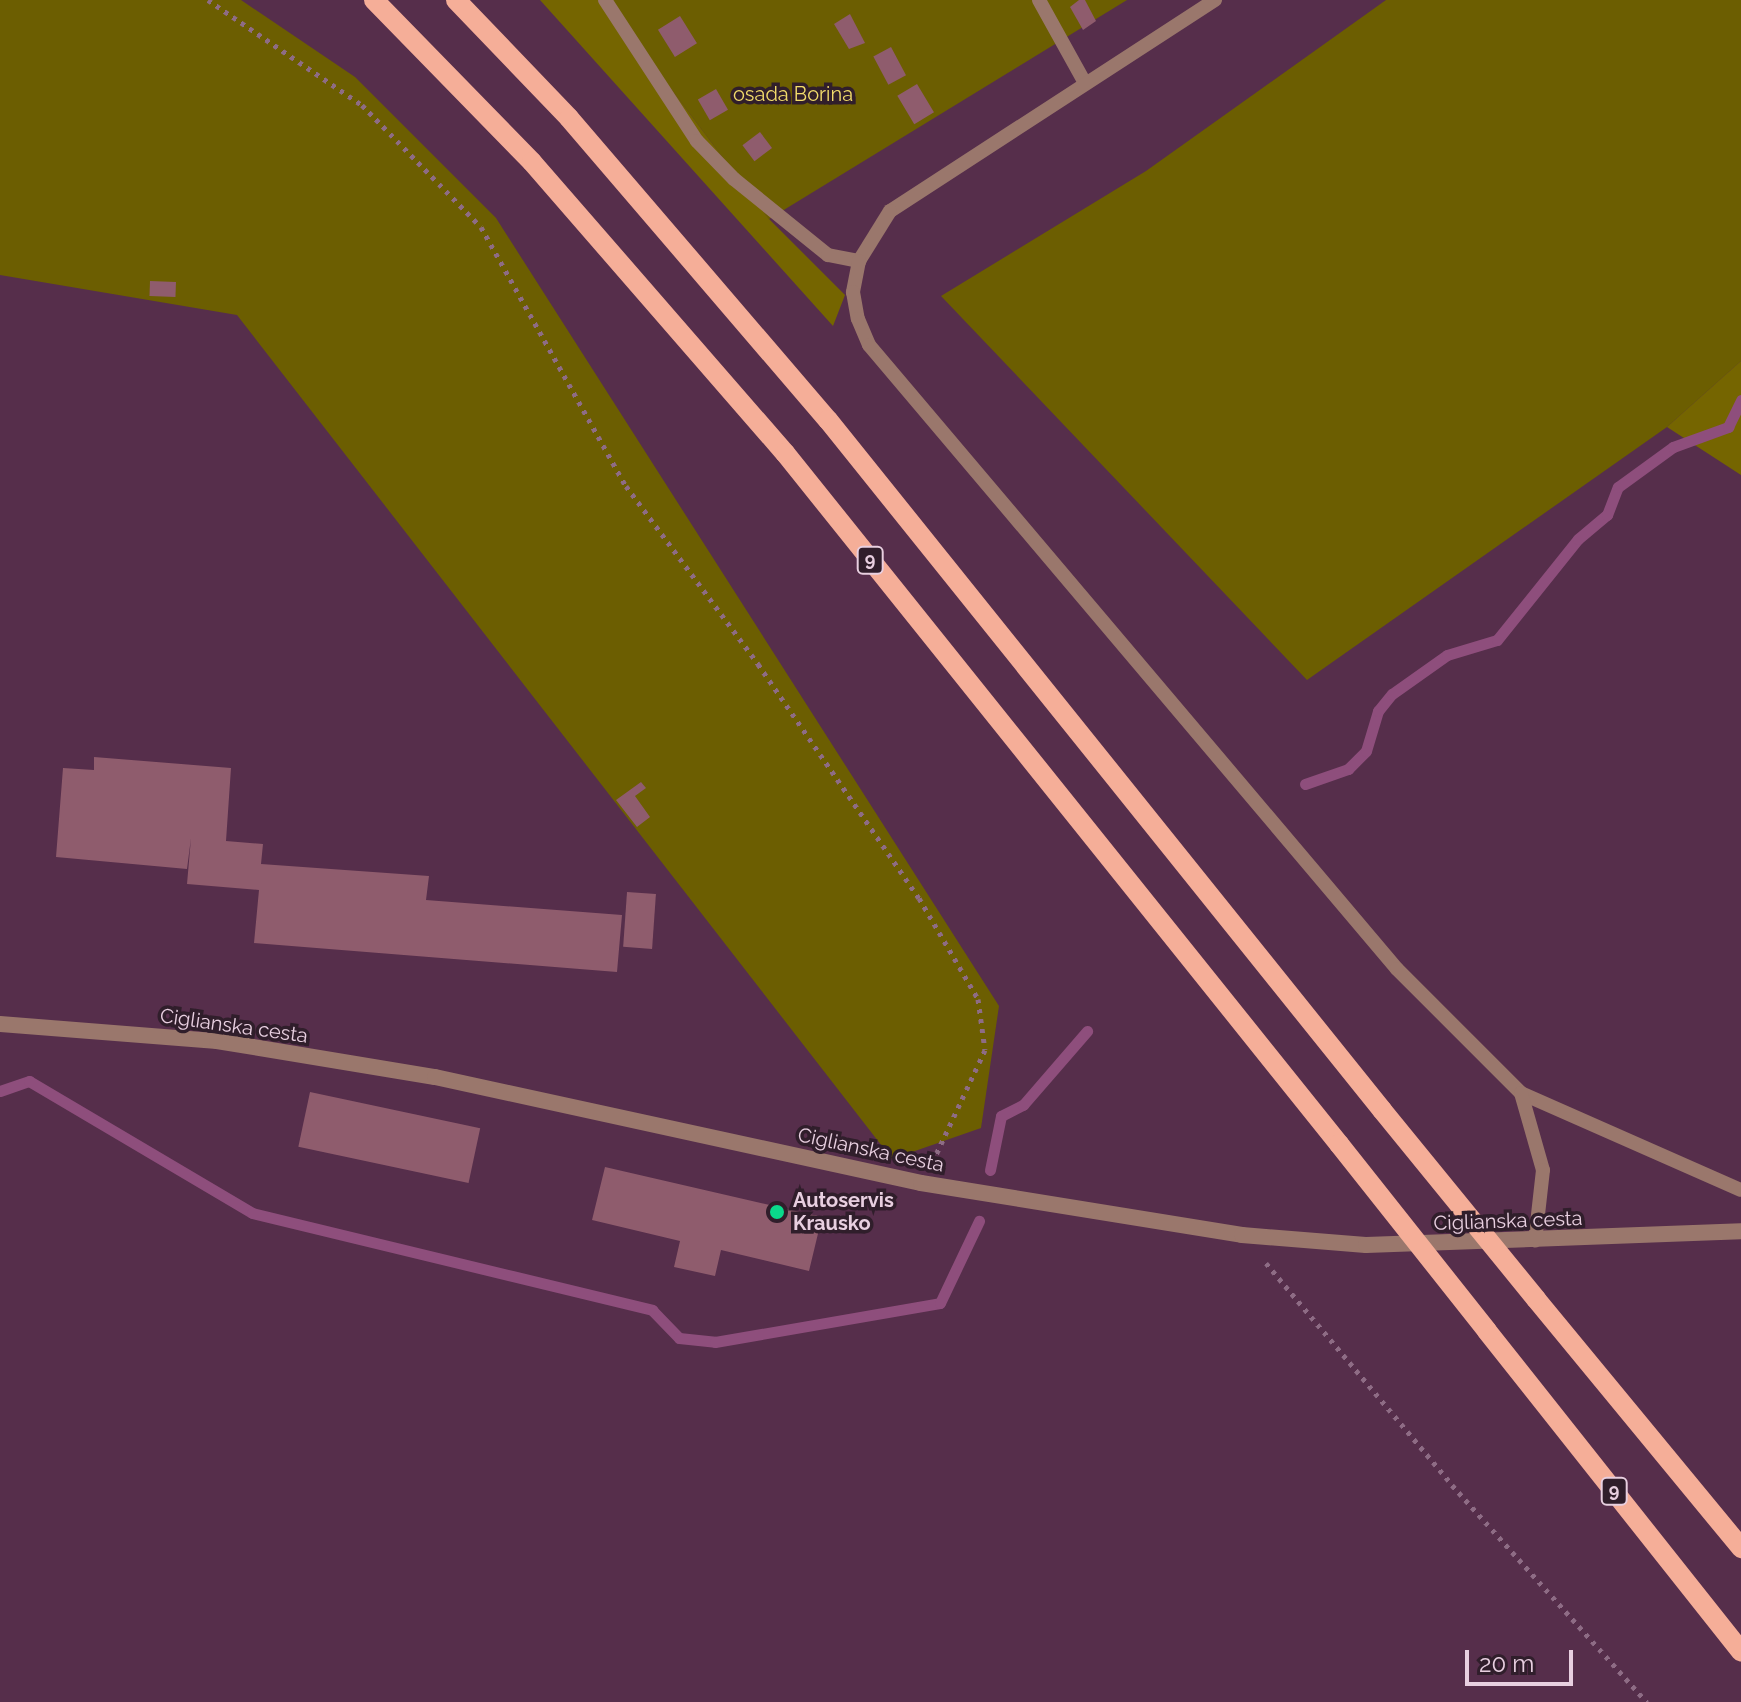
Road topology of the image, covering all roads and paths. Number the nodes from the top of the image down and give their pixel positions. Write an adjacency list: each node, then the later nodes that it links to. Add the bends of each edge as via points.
1 (208, 0): 11 (path, via 362,105 481,227 626,486 758,664 919,898 978,999 985,1050 953,1127)
2 (374, 0): 17 (main road, 9, bridge, via 532,162 785,453)
3 (456, 0): 16 (main road, bridge, via 569,118 818,408)
4 (605, 0): 8 (lane, via 652,78 725,170 828,255)
5 (1039, 0): 7 (lane)
6 (1215, 0): 7 (lane)
7 (1085, 83): 8 (lane, via 914,191 890,211)
8 (859, 261): 10 (lane, via 853,292 869,345 1397,969)
9 (0, 1024): 11 (street, Ciglianska cesta, via 217,1041 435,1077)
10 (1521, 1093): 12 (lane); 15 (lane, via 1543,1170)
11 (921, 1183): 14 (street, Ciglianska cesta)
12 (1741, 1190)
13 (1741, 1231): 15 (street, Ciglianska cesta)
14 (1242, 1235): 15 (street, Ciglianska cesta, via 1366,1245); 18 (path, via 1452,1485)
15 (1535, 1241)
16 (1741, 1548)
17 (1741, 1652)
18 (1647, 1702)

